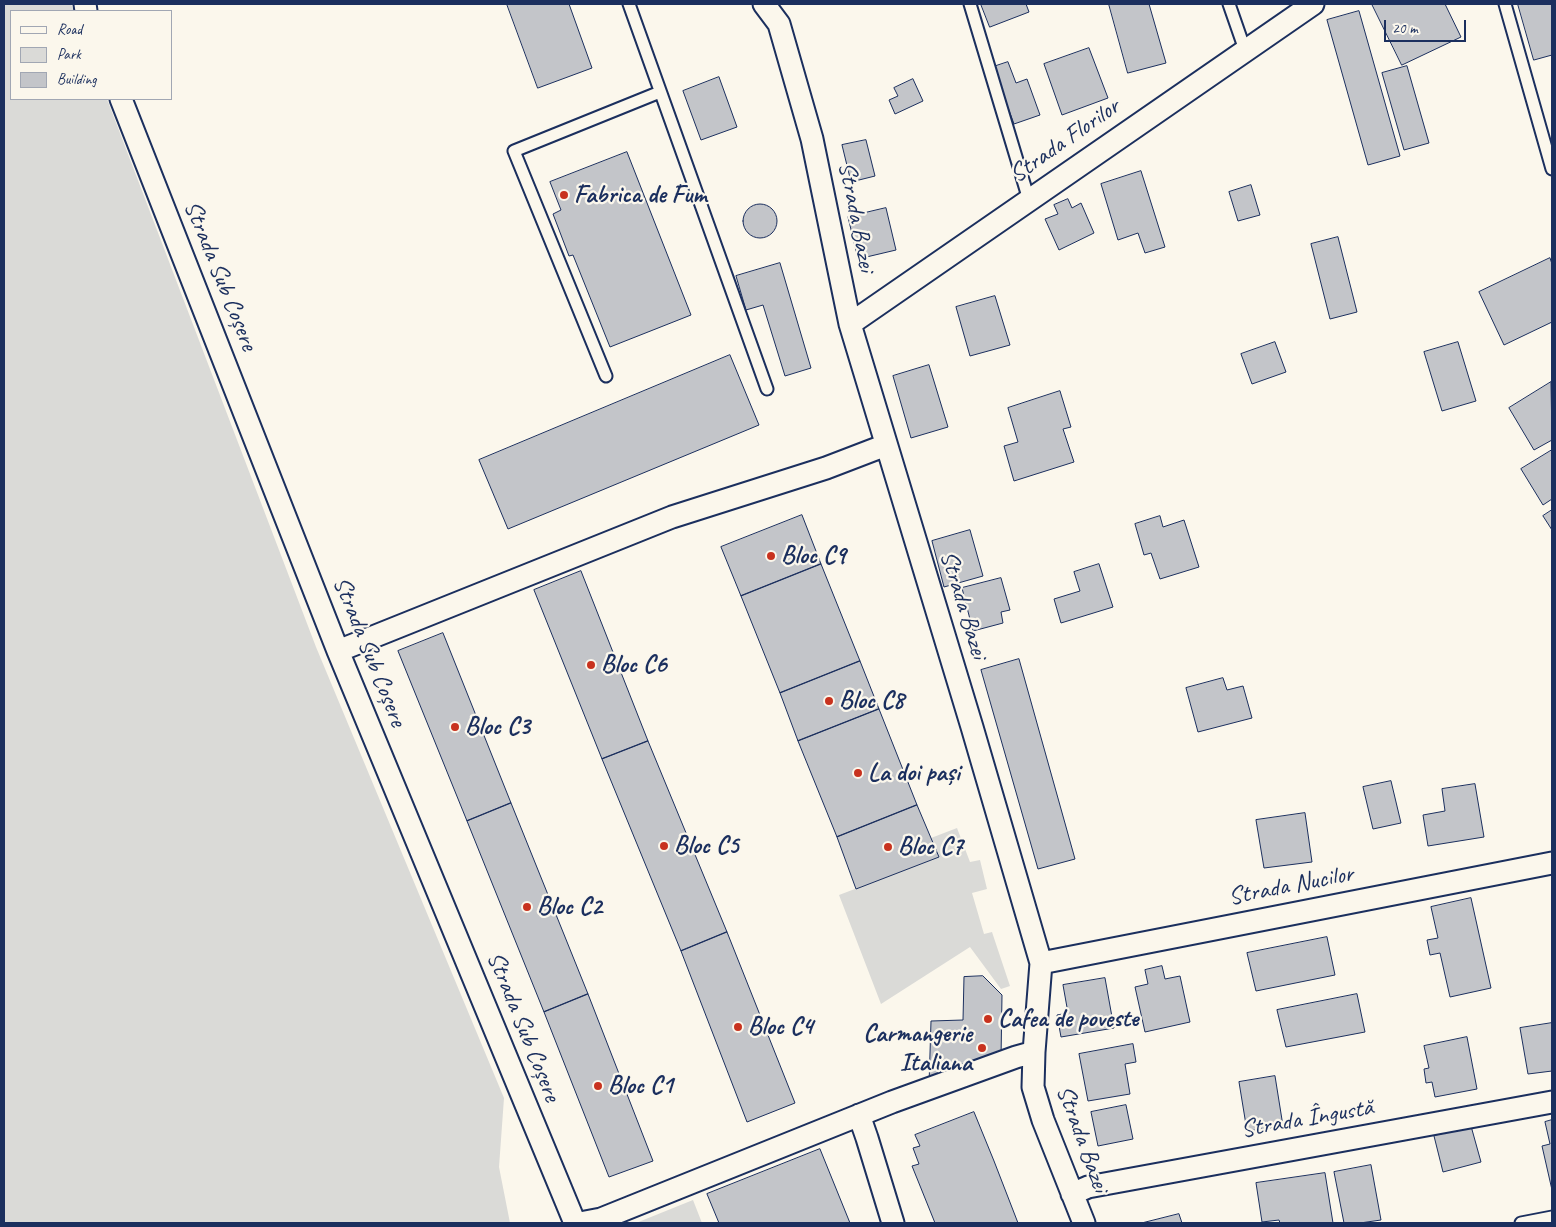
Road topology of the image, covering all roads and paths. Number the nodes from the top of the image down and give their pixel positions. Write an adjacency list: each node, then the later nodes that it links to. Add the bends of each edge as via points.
1 (629, 4): 8 (lane)
2 (764, 4): 12 (street, Strada Bazei, via 778,24 812,139)
3 (970, 4): 11 (lane)
4 (1229, 4): 7 (lane)
5 (1313, 4): 7 (street, Strada Florilor)
6 (1505, 4): 10 (lane)
7 (1245, 50): 11 (street, Strada Florilor)
8 (660, 92): 13 (lane, via 514,151); 14 (lane)
9 (121, 100): 16 (street, Strada Sub Coșere)
10 (1552, 169)
11 (1029, 200): 12 (street, Strada Florilor)
12 (850, 324): 15 (street, Strada Bazei)
13 (606, 376)
14 (767, 389)
15 (886, 445): 16 (street, via 826,468 672,517); 18 (street, Strada Bazei)
16 (338, 651): 24 (street, Strada Sub Coșere)
17 (1552, 863): 18 (street, Strada Nucilor)
18 (1041, 963): 19 (street, Strada Bazei)
19 (1034, 1052): 21 (street); 22 (street, Strada Bazei, via 1033,1087)
20 (1552, 1102): 22 (street, Strada Îngustă, via 1088,1187)
21 (859, 1116): 25 (street, via 601,1218); 26 (street)
22 (1072, 1194): 27 (street, Strada Bazei)
23 (1552, 1217): 28 (lane)
24 (575, 1223)
25 (580, 1223)
26 (893, 1223)
27 (1084, 1223)
28 (1521, 1223)

